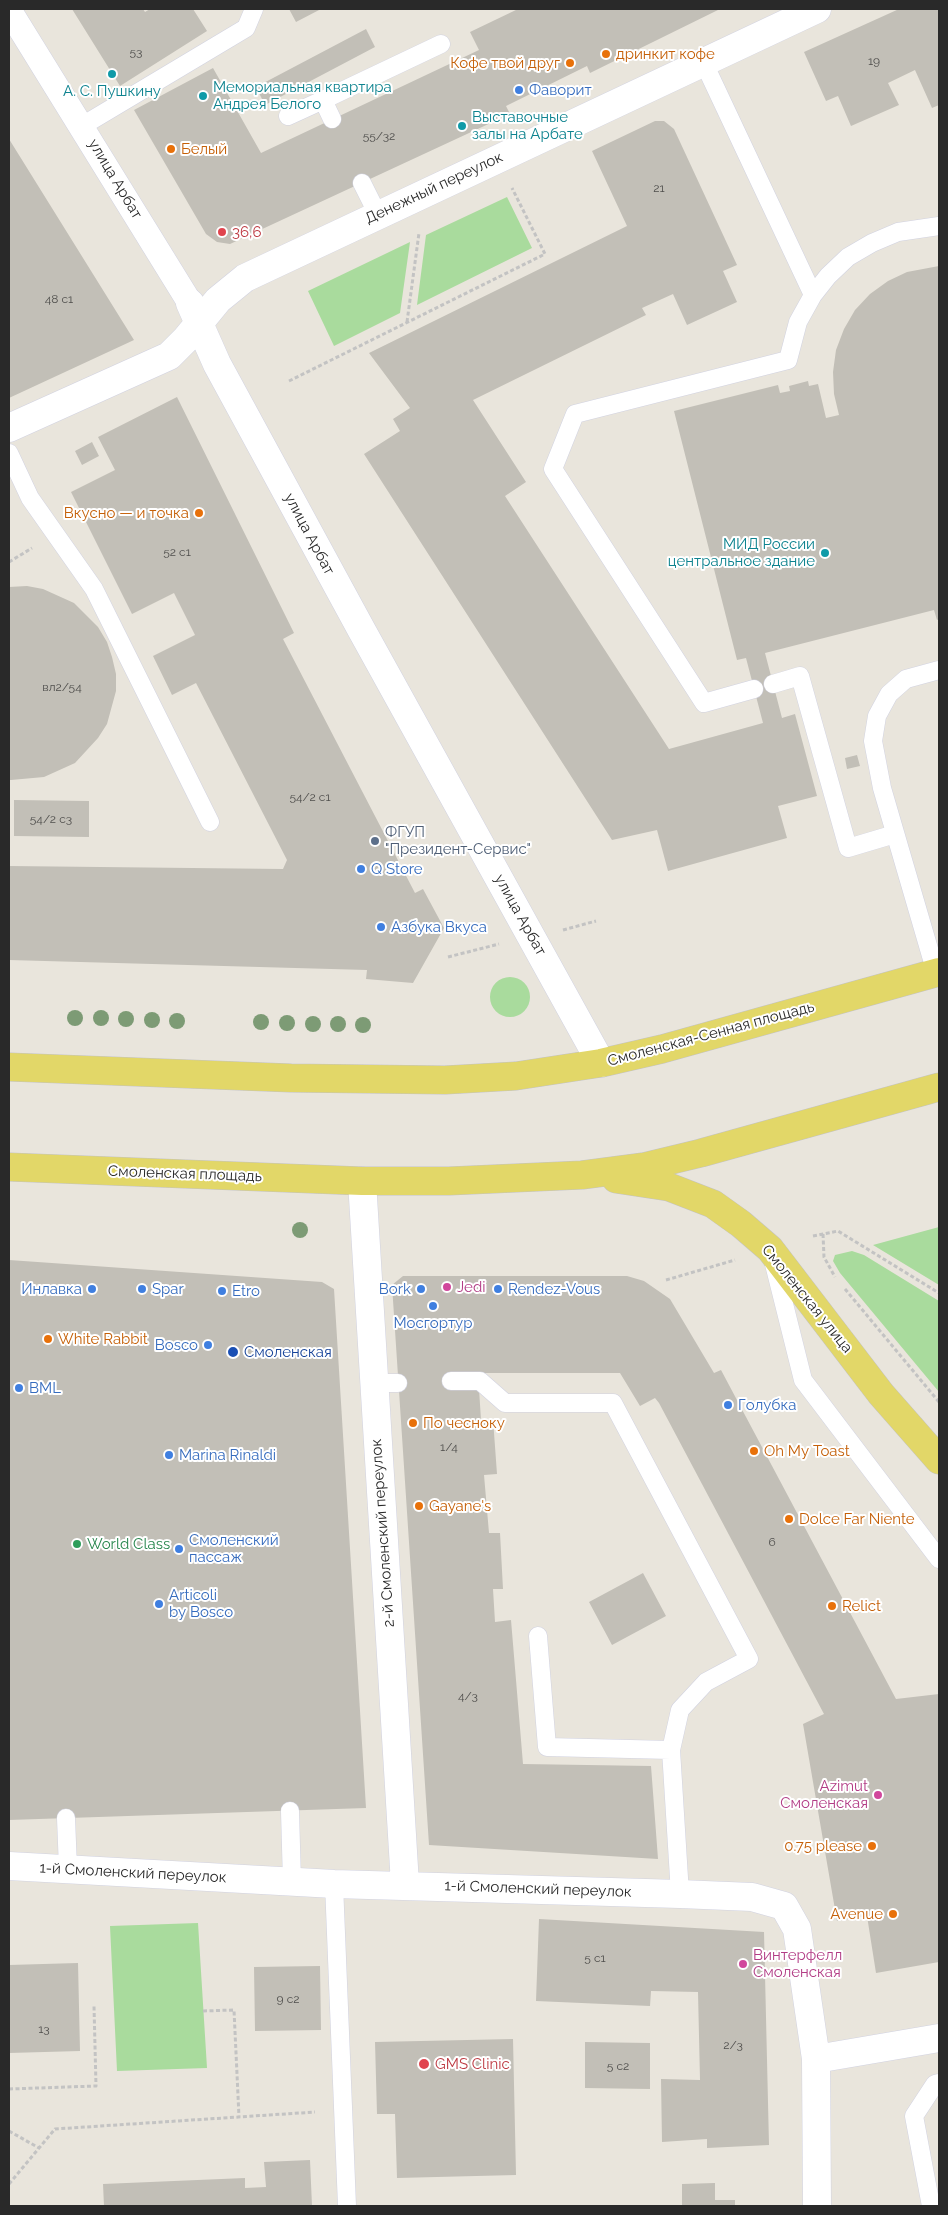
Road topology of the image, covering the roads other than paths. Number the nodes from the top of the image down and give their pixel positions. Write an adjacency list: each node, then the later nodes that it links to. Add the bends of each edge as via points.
1 (254, 9): 9 (lane, via 246,28)
2 (817, 9): 5 (street, Денежный переулок)
3 (9, 10): 9 (street, улица Арбат)
4 (441, 44): 6 (lane)
5 (703, 61): 11 (street, Денежный переулок); 13 (lane)
6 (323, 100): 7 (lane); 8 (lane)
7 (288, 116)
8 (332, 119)
9 (82, 126): 14 (street, улица Арбат)
10 (362, 183): 11 (lane)
11 (378, 215): 14 (street, Денежный переулок, via 245,278)
12 (939, 226): 13 (lane, via 898,232 872,243 848,257)
13 (813, 295): 19 (lane, via 798,322 788,360 575,414 553,468 704,703)
14 (195, 312): 15 (street, Денежный переулок, via 169,356); 23 (street, улица Арбат, via 218,364 361,629)
15 (9, 428)
16 (9, 454): 20 (lane, via 30,498 94,589)
17 (939, 670): 21 (lane, via 906,679 889,694 877,716 873,741)
18 (773, 684): 21 (lane, via 800,676 848,848)
19 (754, 689)
20 (210, 822)
21 (895, 834): 22 (lane)
22 (938, 972): 23 (main road, Смоленская-Сенная площадь)
23 (601, 1063): 24 (main road, Смоленская-Сенная площадь, via 507,1076 445,1080)
24 (9, 1068)
25 (939, 1087): 27 (main road, via 701,1153 643,1167)
26 (9, 1168): 28 (main road, Смоленская площадь)
27 (582, 1175): 28 (main road); 29 (main road, Смоленская улица, via 669,1187 713,1204)
28 (362, 1182): 41 (street, 2-й Смоленский переулок, via 386,1383)
29 (770, 1250): 31 (main road, Смоленская улица, via 881,1394); 32 (lane, via 802,1380)
30 (451, 1382): 34 (lane, via 480,1381 505,1403 613,1403 748,1660 706,1682 680,1710)
31 (939, 1460)
32 (939, 1559)
33 (538, 1636): 34 (lane, via 547,1747)
34 (671, 1750): 42 (lane)
35 (290, 1811): 39 (lane)
36 (66, 1818): 38 (lane)
37 (9, 1866): 38 (street, 1-й Смоленский переулок)
38 (68, 1868): 39 (street, 1-й Смоленский переулок)
39 (292, 1882): 40 (street, 1-й Смоленский переулок)
40 (334, 1884): 41 (street, 1-й Смоленский переулок); 46 (lane)
41 (404, 1884): 42 (street, 1-й Смоленский переулок)
42 (680, 1894): 44 (street, 1-й Смоленский переулок, via 752,1897 784,1906 797,1929)
43 (939, 2038): 44 (street)
44 (816, 2059): 47 (street, 1-й Смоленский переулок)
45 (939, 2083): 48 (lane, via 935,2084 914,2116)
46 (347, 2206)
47 (817, 2206)
48 (931, 2206)

